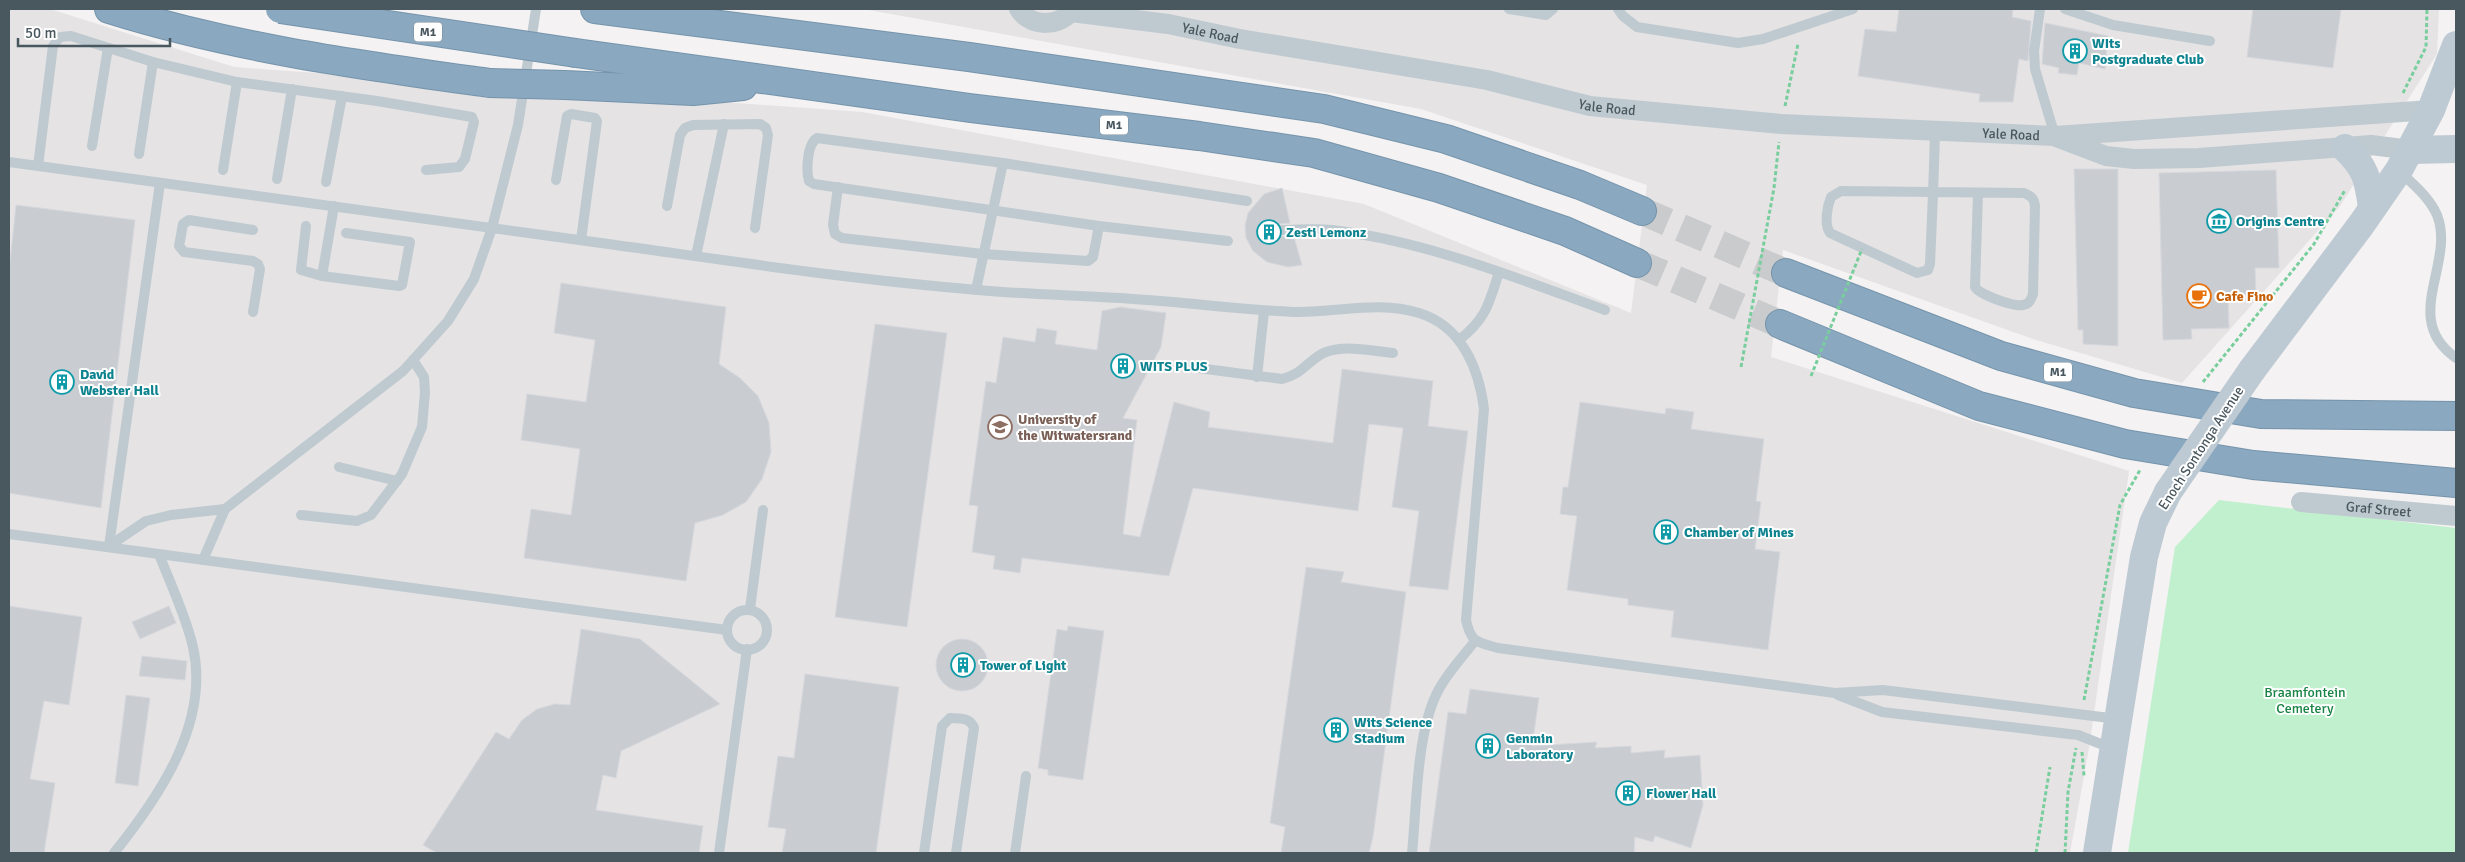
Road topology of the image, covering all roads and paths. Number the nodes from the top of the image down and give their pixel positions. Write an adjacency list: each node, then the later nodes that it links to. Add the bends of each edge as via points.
1 (109, 9): 21 (highway, bridge, via 244,44 488,83 693,91)
2 (280, 9): 21 (highway, M1, bridge)
3 (536, 9): 55 (lane, via 518,125)
4 (599, 9): 52 (highway, via 959,56 1324,109 1446,139 1580,185)
5 (1018, 9): 13 (street, via 1032,20 1045,23 1059,20)
6 (1134, 9): 15 (street, Yale Road)
7 (1509, 9): 8 (lane, via 1546,15)
8 (1553, 9)
9 (1618, 9): 16 (lane, via 1637,27 1738,43 1763,39)
10 (1853, 9): 16 (lane)
11 (2040, 9): 29 (lane, via 2035,69)
12 (2064, 9): 14 (lane)
13 (1072, 11): 15 (street, Yale Road)
14 (2088, 13): 17 (lane, via 2125,28)
15 (1168, 24): 27 (street, Yale Road, via 1248,41 1486,80 1590,106)
16 (1801, 26): 27 (path)
17 (2210, 41)
18 (2456, 45): 25 (main road, Enoch Sontonga Avenue)
19 (108, 48): 20 (lane); 30 (lane); 37 (lane, via 71,36 60,37 52,46)
20 (153, 62): 22 (lane); 33 (lane)
21 (774, 81): 65 (highway, M1, via 1314,153 1439,188 1565,231)
22 (237, 82): 23 (lane); 38 (lane)
23 (292, 89): 24 (lane); 40 (lane)
24 (342, 96): 39 (lane, via 472,118 474,122 465,159 459,167); 42 (lane)
25 (2431, 110): 29 (street, Yale Road); 34 (main road, Enoch Sontonga Avenue)
26 (724, 124): 49 (lane, via 693,125 680,135); 56 (lane, via 760,124 766,128 768,135); 64 (lane)
27 (1781, 124): 28 (street, Yale Road); 79 (path, via 1774,188)
28 (1936, 130): 29 (street, Yale Road); 45 (lane)
29 (2055, 136): 31 (street, Yale Road, via 2106,156 2134,159)
30 (92, 146)
31 (2345, 148): 34 (street, Yale Road, via 2371,145); 50 (main road, via 2358,160 2367,176)
32 (2456, 149): 34 (main road)
33 (139, 154)
34 (2405, 160): 50 (main road, Enoch Sontonga Avenue); 76 (lane, via 2437,214 2442,236 2430,308 2431,324 2445,350)
35 (9, 162): 37 (lane)
36 (1003, 163): 44 (lane, via 816,138 811,143 809,181); 47 (lane); 51 (lane)
37 (38, 166): 43 (lane)
38 (223, 170)
39 (426, 170)
40 (277, 179)
41 (556, 180): 60 (lane, via 567,116 595,118)
42 (326, 182)
43 (160, 183): 48 (lane); 96 (lane)
44 (838, 187): 51 (lane); 63 (lane, via 833,225 835,234 842,238)
45 (1933, 192): 46 (lane); 62 (lane, via 1928,270 1917,272); 62 (lane, via 1835,193 1829,202 1827,229 1834,236)
46 (1978, 193): 46 (lane, via 2024,193 2034,200 2033,294 2025,305 1982,294 1975,287)
47 (1247, 201)
48 (334, 206): 55 (lane); 68 (lane)
49 (667, 206)
50 (2372, 207): 104 (main road, Enoch Sontonga Avenue, bridge, via 2252,370 2168,492 2144,557)
51 (993, 210): 54 (lane); 63 (lane)
52 (1642, 212)
53 (306, 226): 68 (lane, via 301,270)
54 (1099, 226): 61 (lane); 63 (lane, via 1093,257 1088,261)
55 (492, 228): 60 (lane); 77 (lane, via 474,279 448,321)
56 (755, 228)
57 (253, 230): 72 (lane, via 189,220 183,224 179,246 184,252 258,264 260,270)
58 (1282, 230): 66 (lane, via 1330,230 1384,239)
59 (346, 233): 68 (lane, via 410,242 402,285)
60 (581, 240): 64 (lane)
61 (1228, 241)
62 (1862, 249): 80 (path, bridge)
63 (983, 254): 69 (lane)
64 (696, 256): 69 (lane)
65 (1637, 263)
66 (1499, 272): 70 (lane); 74 (lane, via 1486,311 1475,328)
67 (1786, 273): 83 (highway, M1, via 2001,356 2134,393 2261,414)
68 (322, 276)
69 (976, 290): 71 (lane, via 1131,298)
70 (1605, 310)
71 (1264, 311): 74 (lane, via 1400,308 1440,323); 81 (lane)
72 (253, 312)
73 (1780, 324): 87 (highway, via 1979,406 2125,444 2253,465)
74 (1459, 340): 101 (lane, via 1469,354 1481,386 1484,409 1466,620 1468,633)
75 (1393, 353): 81 (lane, via 1336,350 1322,354 1296,376 1282,379)
76 (2456, 358)
77 (413, 360): 88 (lane, via 424,377 422,428); 91 (lane)
78 (1191, 367): 81 (lane)
79 (1740, 367)
80 (1811, 376)
81 (1257, 377)
82 (2456, 397): 83 (highway)
83 (2343, 415): 84 (highway, M1)
84 (2456, 416)
85 (339, 467): 88 (lane)
86 (2456, 470): 87 (highway)
87 (2332, 471): 89 (highway)
88 (397, 481): 93 (lane, via 371,515 357,521)
89 (2456, 482)
90 (2301, 502): 94 (street, Graf Street)
91 (225, 509): 96 (lane, via 146,521); 98 (lane)
92 (763, 510): 99 (lane)
93 (302, 515)
94 (2456, 516)
95 (9, 534): 96 (lane)
96 (109, 546): 97 (lane)
97 (159, 554): 98 (lane); 110 (lane, via 193,647 197,693 181,750 139,822)
98 (204, 560): 100 (lane)
99 (750, 609): 100 (lane, via 730,618); 102 (lane, via 763,618 767,630 763,642)
100 (727, 630): 102 (lane, via 730,642)
101 (1475, 641): 103 (lane, via 1517,651); 115 (lane, via 1442,684 1424,730)
102 (746, 649): 111 (lane)
103 (1835, 693): 104 (lane, via 1884,690); 105 (lane, via 1882,712)
104 (2119, 719): 106 (main road, Enoch Sontonga Avenue)
105 (2078, 735): 106 (lane); 109 (path)
106 (2114, 749): 117 (main road, Enoch Sontonga Avenue)
107 (2050, 767): 116 (path)
108 (1026, 776): 114 (lane)
109 (2084, 778)
110 (114, 853)
111 (719, 853)
112 (924, 853): 113 (lane, via 942,726 950,718 967,719 974,728)
113 (956, 853)
114 (1015, 853)
115 (1412, 853)
116 (2036, 853)
117 (2097, 853)

